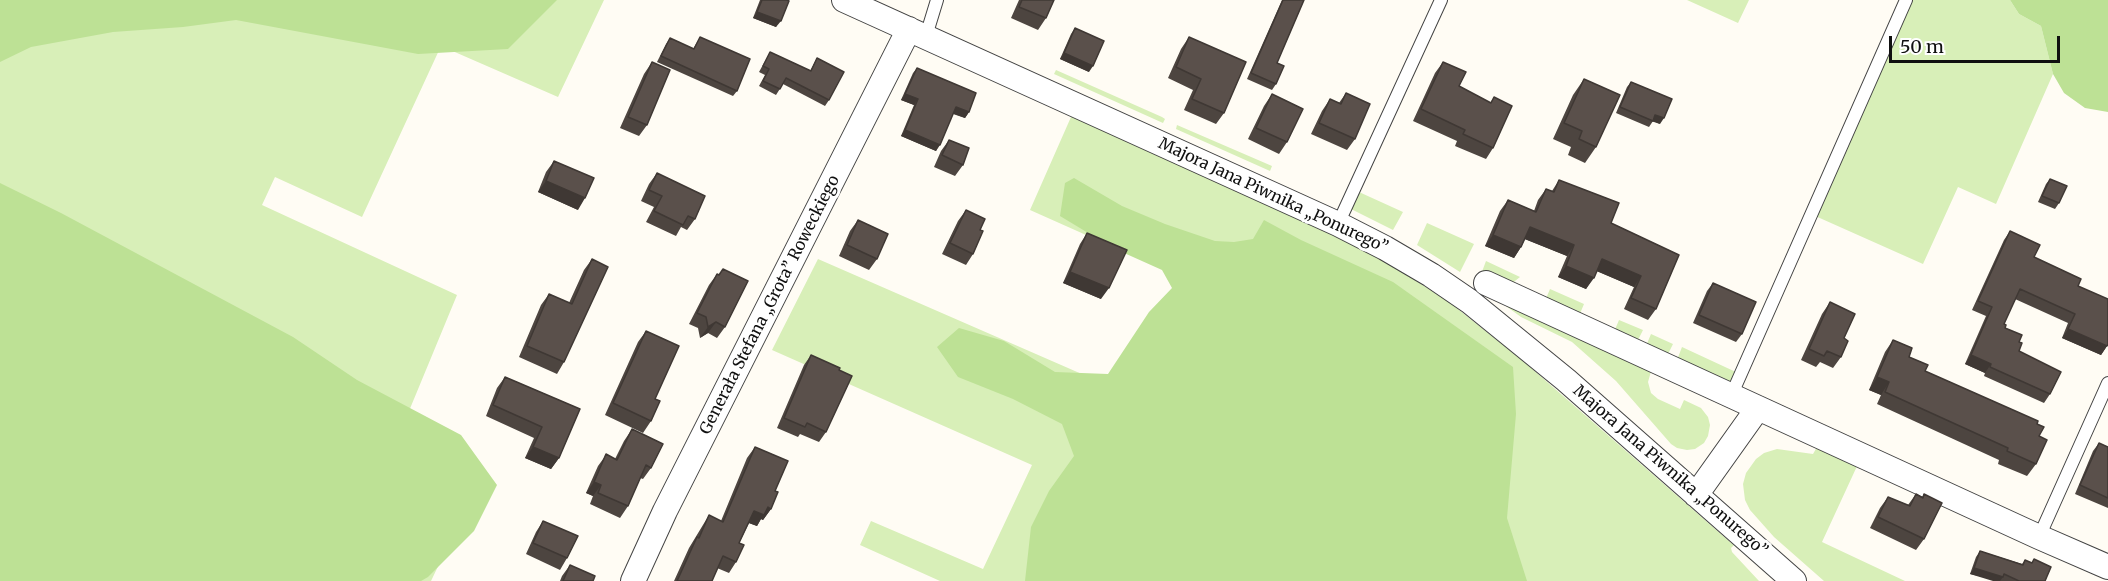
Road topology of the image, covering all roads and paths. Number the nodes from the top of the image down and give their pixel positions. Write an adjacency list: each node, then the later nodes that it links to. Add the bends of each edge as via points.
1 (844, 0): 5 (street, Majora Jana Piwnika „Ponurego”)
2 (937, 0): 5 (lane)
3 (1441, 0): 6 (lane)
4 (1906, 0): 9 (lane)
5 (917, 33): 6 (street, Majora Jana Piwnika „Ponurego”); 14 (street, Generała Stefana „Grota” Roweckiego, via 670,501)
6 (1338, 224): 11 (street, Majora Jana Piwnika „Ponurego”, via 1385,248 1469,301)
7 (1486, 283): 9 (street)
8 (2108, 383): 12 (lane)
9 (1731, 396): 10 (street)
10 (1758, 408): 11 (street); 12 (street)
11 (1696, 495): 15 (street, Majora Jana Piwnika „Ponurego”)
12 (2039, 537): 13 (street)
13 (2108, 567)
14 (633, 581)
15 (1794, 581)

